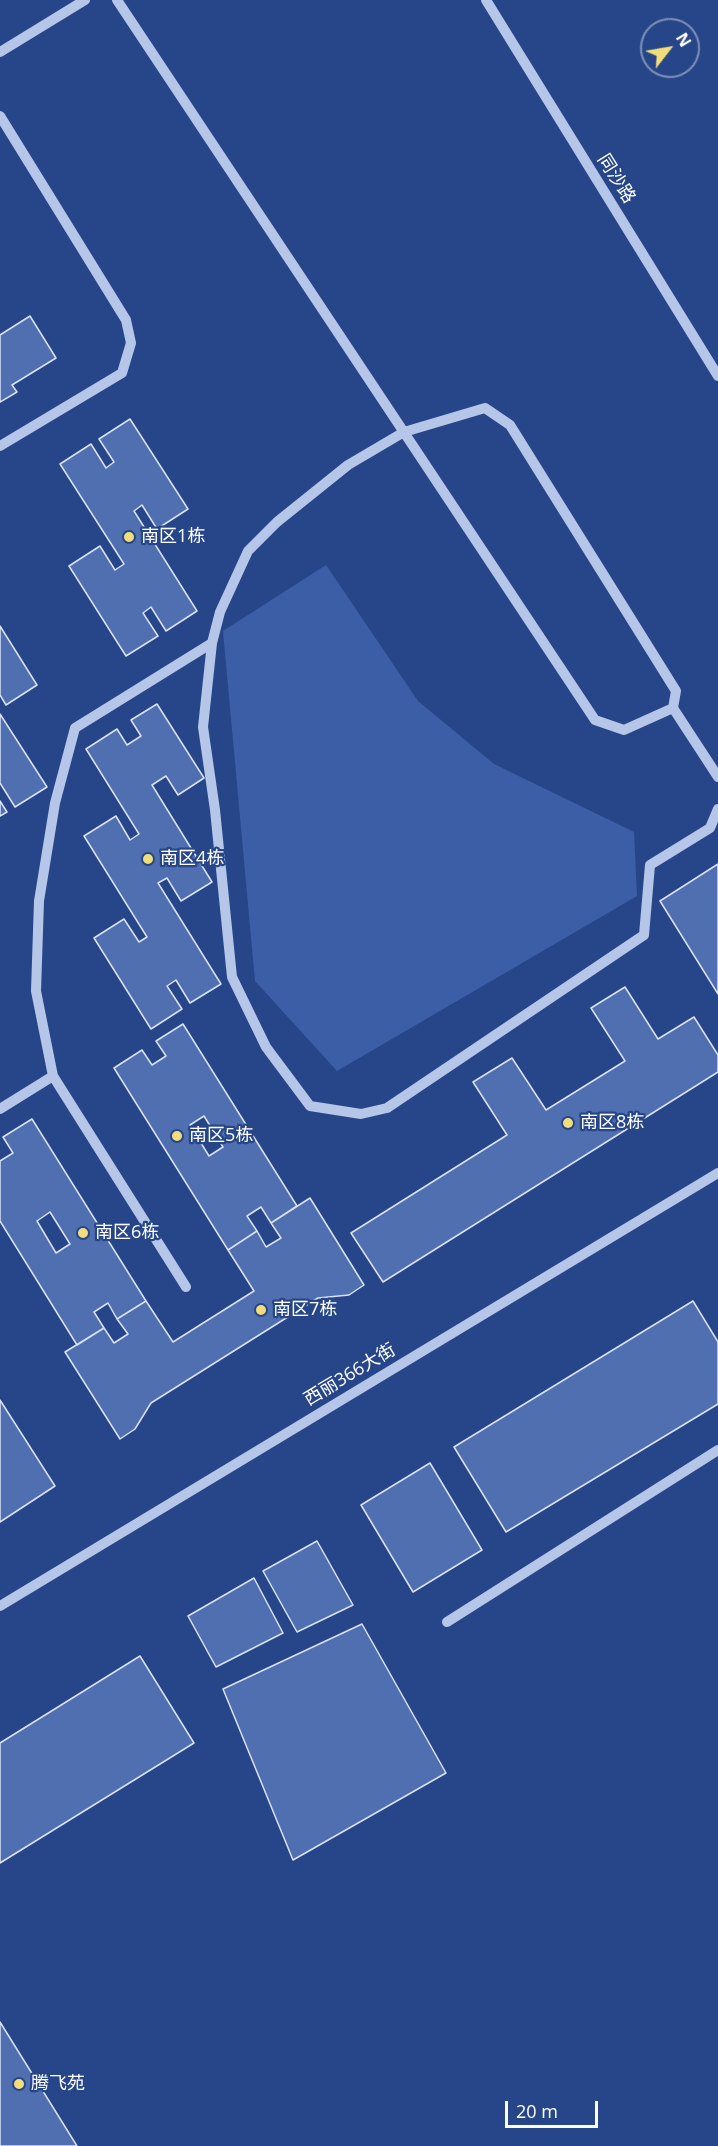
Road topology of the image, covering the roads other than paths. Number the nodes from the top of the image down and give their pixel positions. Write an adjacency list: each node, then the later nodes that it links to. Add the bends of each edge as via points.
1 (85, 0): 4 (street)
2 (117, 0): 7 (street)
3 (486, 0): 6 (street, 同沙路)
4 (0, 52)
5 (0, 117): 8 (street, via 126,320 131,343 122,373)
6 (718, 376)
7 (404, 432): 9 (street, via 348,465 277,522 248,551 220,612); 10 (street, via 595,720 624,730); 10 (street, via 485,408 510,425 676,691)
8 (0, 446)
9 (212, 643): 12 (street, via 203,728 232,977 266,1047 310,1106 361,1114 387,1108 644,935 650,865 710,828); 13 (street, via 75,728 55,803 39,901 36,991)
10 (673, 708): 11 (street)
11 (718, 777)
12 (718, 809)
13 (53, 1076): 14 (street); 16 (street)
14 (0, 1109)
15 (718, 1173): 18 (street, 西丽366大街)
16 (186, 1287)
17 (718, 1450): 19 (street)
18 (0, 1606)
19 (447, 1622)

